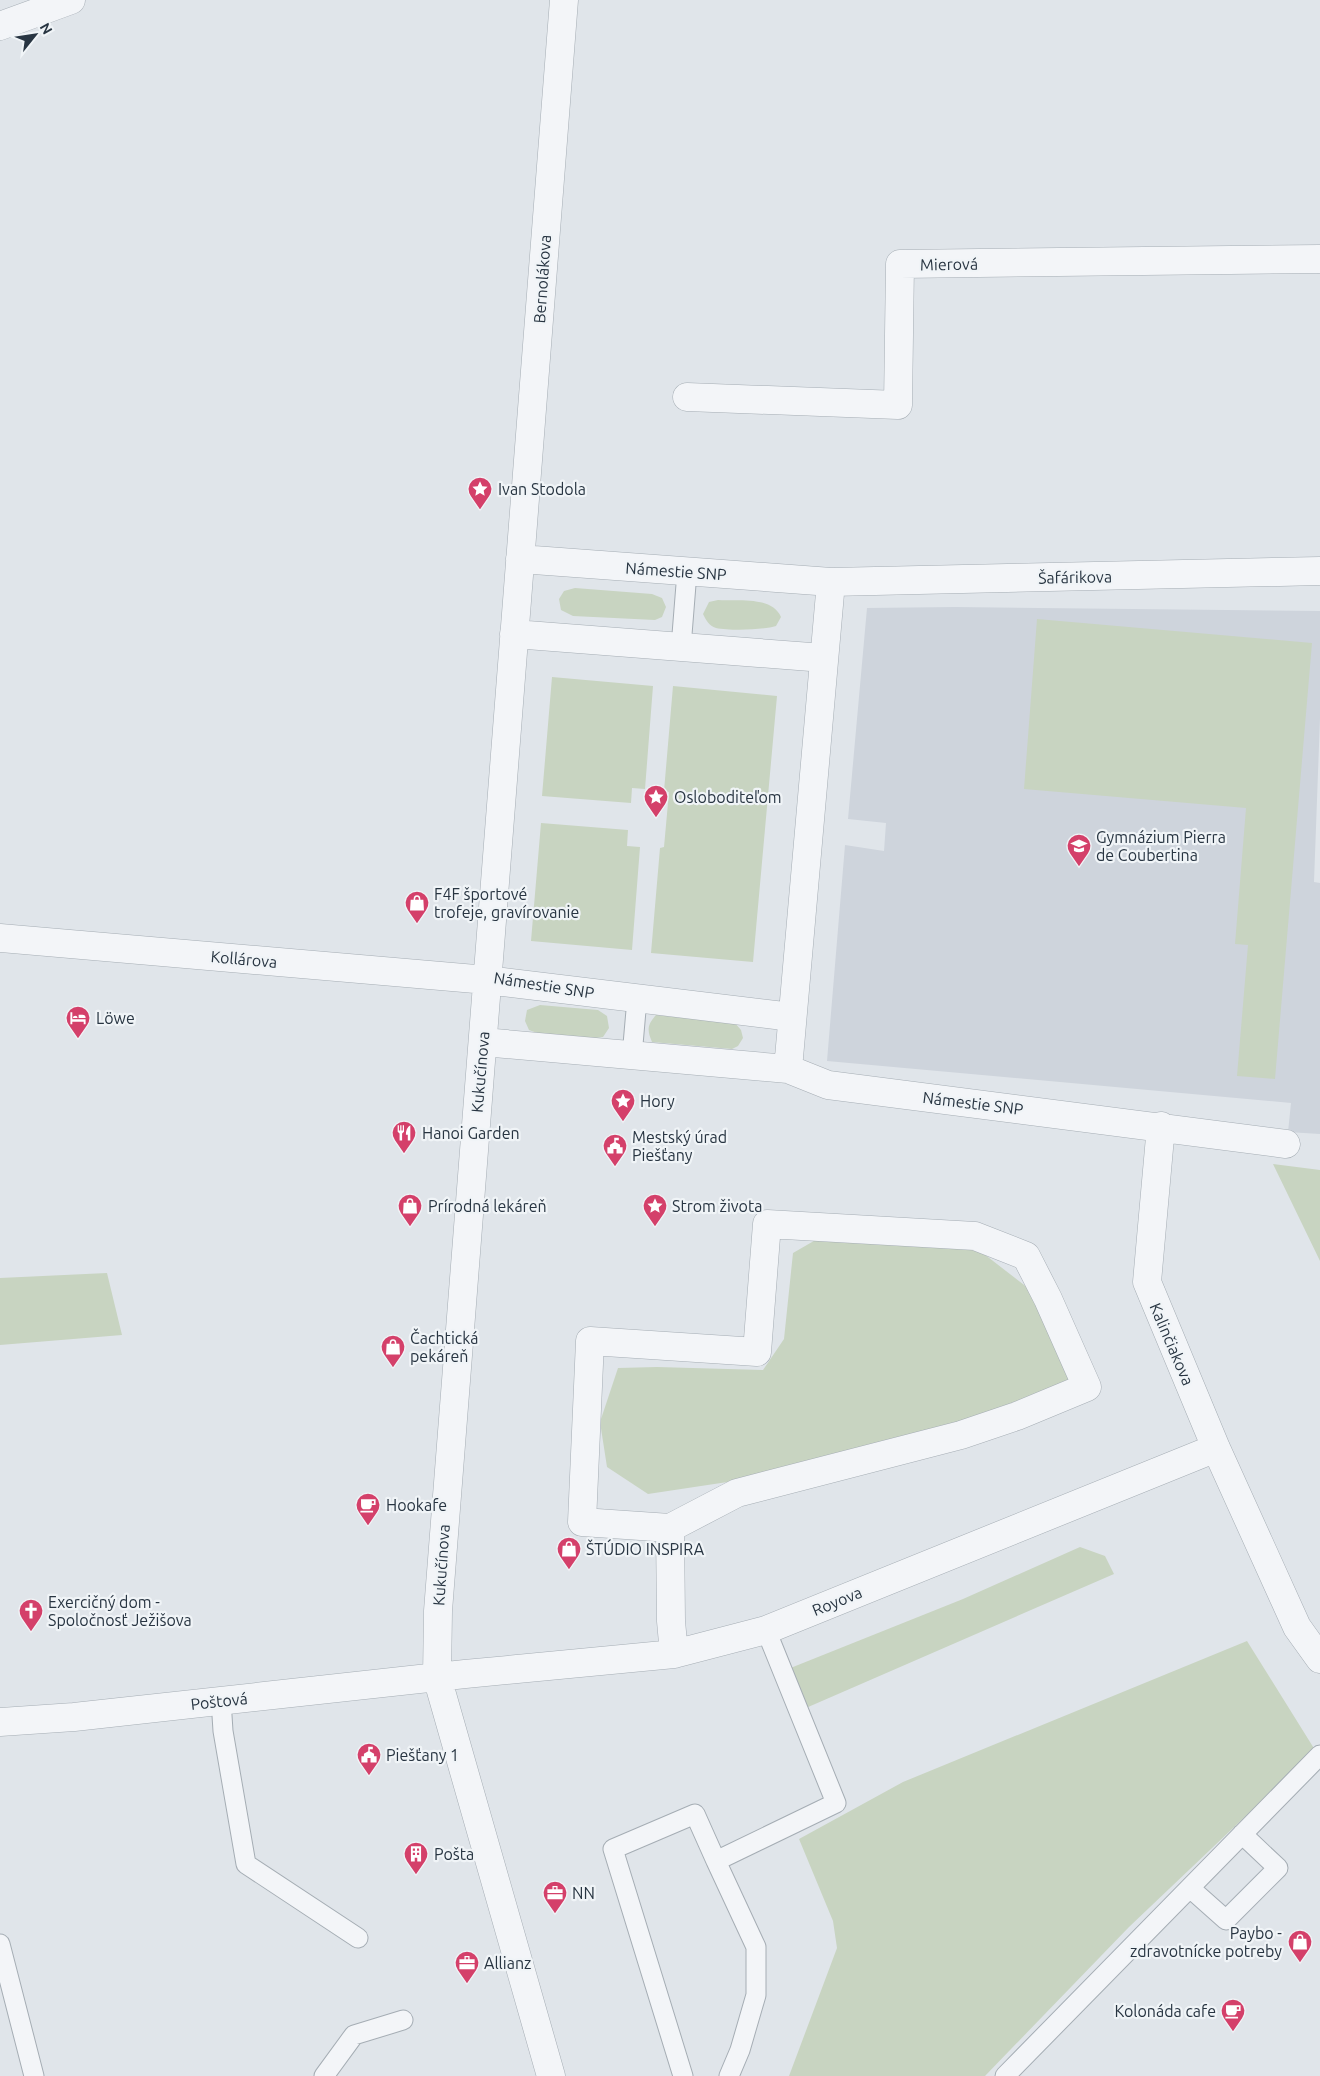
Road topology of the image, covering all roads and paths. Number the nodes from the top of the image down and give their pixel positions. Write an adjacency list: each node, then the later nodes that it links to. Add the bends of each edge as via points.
1 (71, 0): 3 (street)
2 (564, 0): 6 (street, Bernolákova)
3 (0, 26)
4 (1320, 259): 5 (street, Mierová, via 900,264 898,406)
5 (687, 397)
6 (520, 559): 8 (street, Námestie SNP); 10 (street, Námestie SNP)
7 (1320, 571): 9 (street, Šafárikova)
8 (687, 572): 9 (street, Námestie SNP); 11 (lane)
9 (831, 582): 12 (street)
10 (514, 634): 11 (street); 14 (street, Námestie SNP)
11 (681, 647): 12 (street)
12 (824, 658): 16 (street)
13 (0, 938): 14 (street, Kollárova)
14 (487, 980): 15 (street, Námestie SNP); 17 (street, Kukučínova)
15 (637, 999): 16 (street, Námestie SNP); 18 (lane)
16 (792, 1017): 19 (street)
17 (483, 1042): 18 (street, Námestie SNP); 27 (street, Kukučínova, via 438,1611)
18 (632, 1056): 19 (street, Námestie SNP)
19 (788, 1069): 20 (street, Námestie SNP, via 828,1085)
20 (1161, 1126): 21 (street); 22 (street, Kalinčiakova, via 1147,1282)
21 (1286, 1144)
22 (1216, 1448): 24 (street, Royova); 26 (street, Kalinčiakova, via 1298,1627)
23 (670, 1528): 23 (street, via 582,1522 590,1341 757,1352 767,1224 975,1236 1026,1256 1087,1387 961,1435 737,1493); 25 (street)
24 (766, 1630): 25 (street, Royova); 32 (lane, via 836,1803)
25 (674, 1654): 27 (street, Royova)
26 (1320, 1659)
27 (437, 1677): 28 (street, Poštová); 39 (street, Kukučínova)
28 (221, 1700): 29 (street, Poštová); 34 (lane, via 223,1731 246,1864)
29 (0, 1722)
30 (1320, 1755): 31 (lane)
31 (1242, 1834): 33 (lane); 33 (lane, via 1278,1868 1226,1920)
32 (716, 1861): 40 (lane, via 695,1814 613,1849); 41 (lane, via 756,1946 756,1994)
33 (1190, 1888): 42 (lane)
34 (358, 1938)
35 (0, 1944): 37 (lane)
36 (403, 2020): 38 (lane, via 354,2035)
37 (34, 2076)
38 (324, 2076)
39 (552, 2076)
40 (683, 2076)
41 (729, 2076)
42 (1005, 2076)

